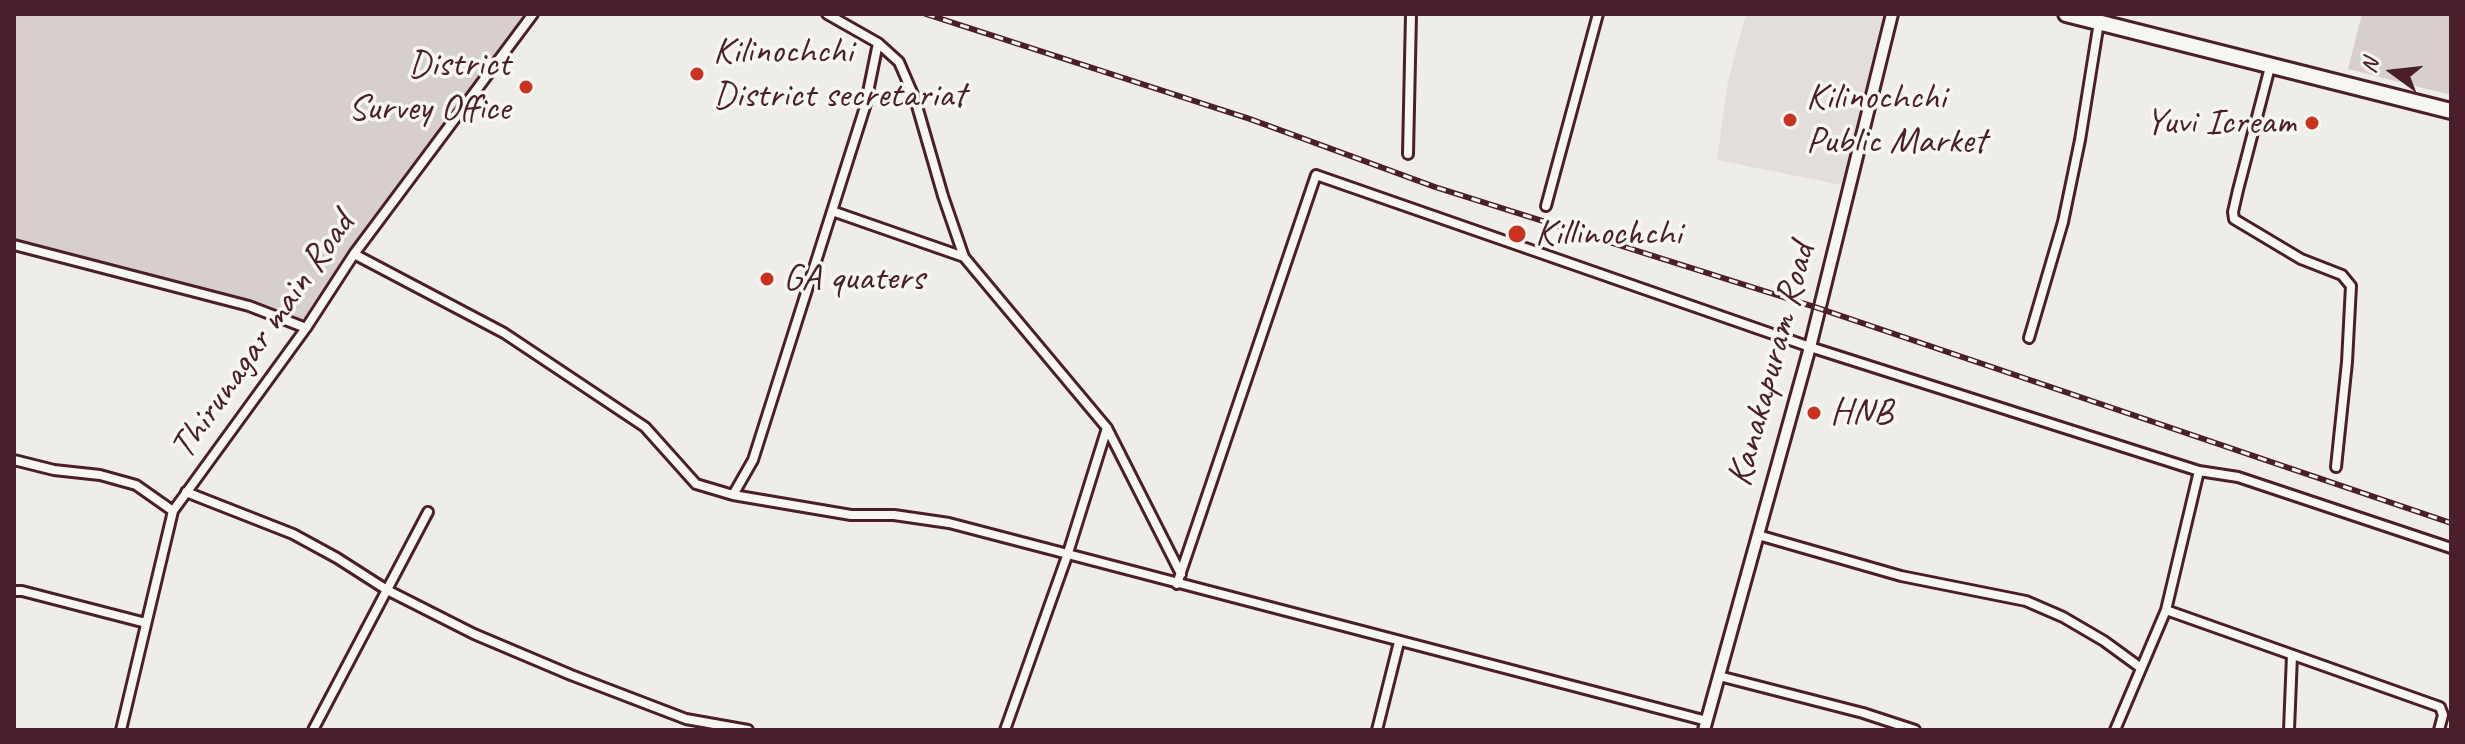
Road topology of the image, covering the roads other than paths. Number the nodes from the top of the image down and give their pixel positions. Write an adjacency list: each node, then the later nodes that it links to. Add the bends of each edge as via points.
1 (533, 14): 15 (street, Thirunagar main Road)
2 (827, 14): 8 (street)
3 (1411, 14): 11 (street)
4 (1598, 14): 12 (street)
5 (1892, 14): 19 (street, Kanakapuram Road)
6 (2066, 14): 7 (highway)
7 (2099, 22): 9 (highway); 18 (street, via 2063,222)
8 (878, 43): 13 (street, via 865,107); 16 (street, via 899,62 915,99)
9 (2270, 67): 10 (highway); 22 (street, via 2234,219 2301,259 2342,275 2351,286)
10 (2451, 111)
11 (1408, 154)
12 (1546, 206)
13 (832, 211): 16 (street); 25 (street, via 753,460)
14 (14, 245): 17 (street, via 249,306)
15 (354, 254): 17 (street, Thirunagar main Road); 25 (street, via 504,333 645,427 696,484)
16 (964, 257): 20 (street)
17 (306, 328): 24 (street, Thirunagar main Road)
18 (2029, 338)
19 (1810, 347): 23 (street); 28 (street, Kanakapuram Road); 31 (street, via 1316,175)
20 (1107, 428): 30 (street); 31 (street)
21 (14, 460): 26 (street, via 136,485)
22 (2336, 467)
23 (2199, 471): 29 (street, via 2238,477); 35 (street)
24 (186, 492): 26 (street, Thirunagar main Road); 33 (street, via 293,534)
25 (733, 495): 30 (street, via 851,515 949,523)
26 (173, 511): 36 (street, Thirunagar main Road)
27 (428, 512): 33 (street)
28 (1758, 535): 39 (street, via 1901,576 2026,601 2063,617); 40 (street, Kanakapuram Road)
29 (2451, 548)
30 (1067, 556): 32 (street); 48 (street)
31 (1181, 574): 32 (street)
32 (1177, 584): 37 (street)
33 (387, 590): 41 (street, via 488,640); 43 (street)
34 (14, 591): 36 (street)
35 (2166, 610): 38 (street); 39 (street)
36 (146, 623): 44 (street, Thirunagar main Road)
37 (1399, 642): 42 (street); 49 (street)
38 (2292, 655): 52 (street); 53 (street, via 2440,707)
39 (2141, 668): 51 (street)
40 (1719, 676): 42 (street, Kanakapuram Road); 50 (street)
41 (686, 719): 46 (street); 47 (street)
42 (1706, 726)
43 (314, 728): 45 (street)
44 (121, 730)
45 (324, 730)
46 (679, 730)
47 (748, 730)
48 (1005, 730)
49 (1377, 730)
50 (1915, 730)
51 (2115, 730)
52 (2289, 730)
53 (2439, 730)

